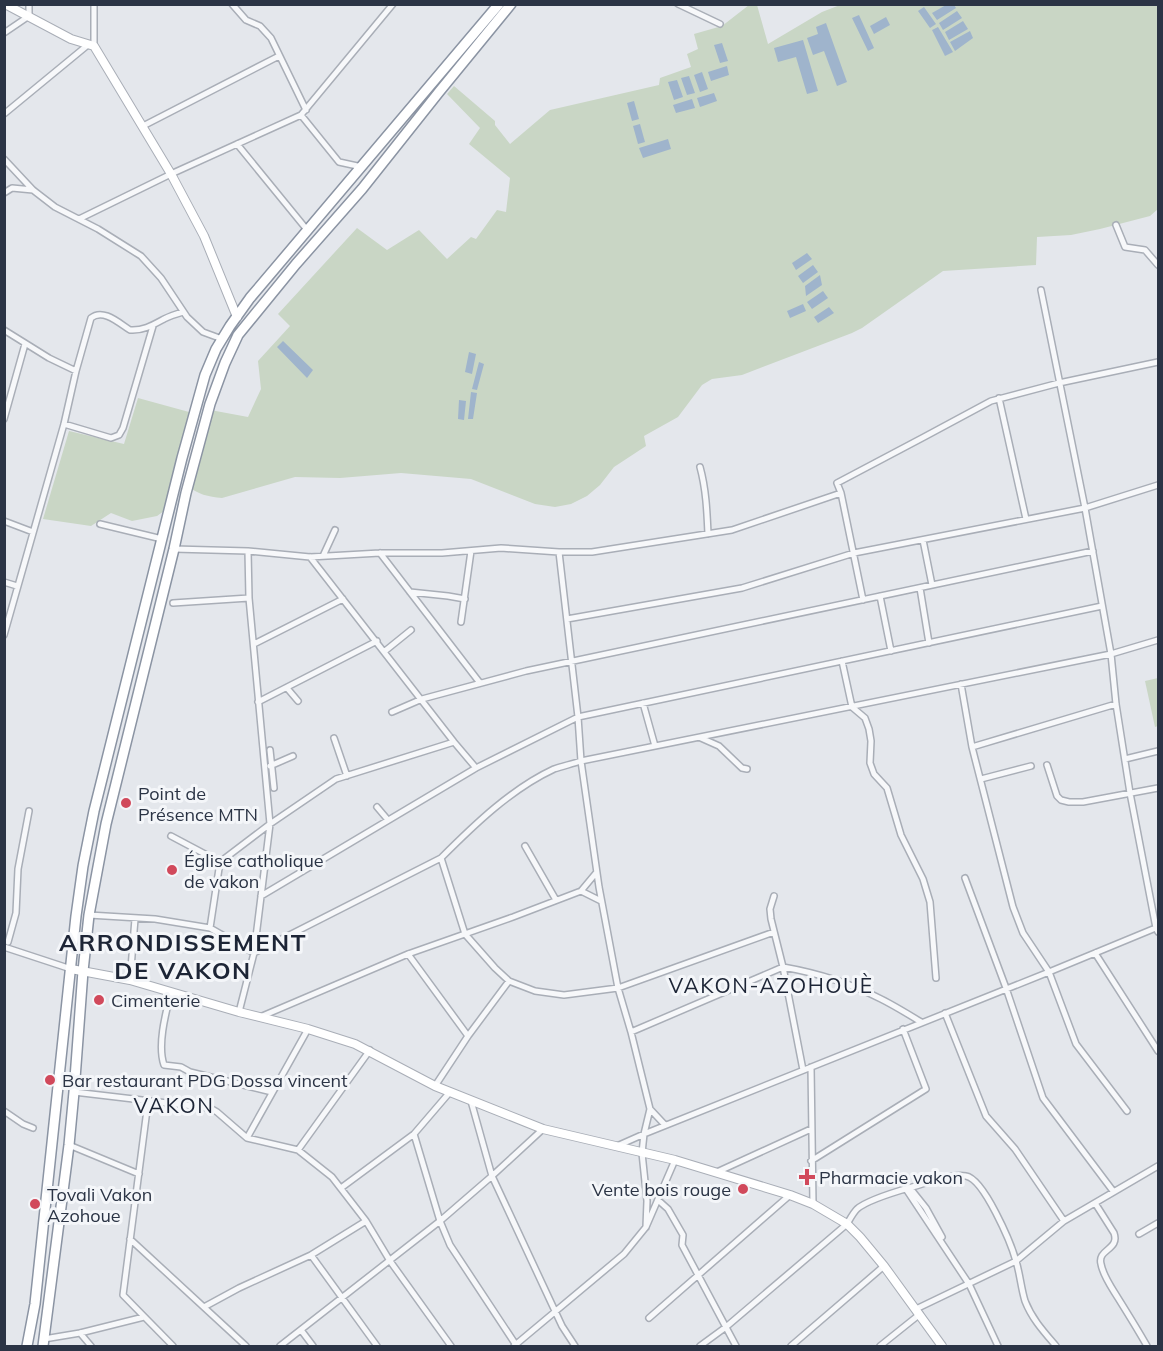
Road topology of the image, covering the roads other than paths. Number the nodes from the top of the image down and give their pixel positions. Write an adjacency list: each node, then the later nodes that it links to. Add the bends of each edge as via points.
1 (5, 4): 9 (main road)
2 (29, 4): 9 (street)
3 (94, 4): 12 (street)
4 (232, 4): 13 (street, via 246,20 268,34)
5 (393, 4): 14 (street)
6 (500, 4): 19 (highway)
7 (511, 4): 52 (highway, via 238,335 210,404)
8 (678, 4): 10 (street)
9 (29, 16): 11 (street); 12 (main road, via 71,39)
10 (720, 24)
11 (4, 33)
12 (91, 45): 15 (street); 16 (main road)
13 (279, 56): 14 (street); 16 (street)
14 (304, 112): 17 (street); 19 (street, via 339,162)
15 (4, 114)
16 (143, 126): 20 (main road)
17 (237, 144): 20 (street); 25 (street)
18 (4, 159): 21 (street)
19 (362, 167): 25 (highway)
20 (171, 174): 23 (street); 29 (main road, via 204,236)
21 (33, 190): 22 (street, via 12,188); 23 (street)
22 (4, 193)
23 (79, 219): 28 (street, via 141,256)
24 (1116, 225): 26 (street, via 1125,247 1145,250)
25 (308, 231): 29 (highway)
26 (1158, 265)
27 (1041, 290): 36 (street)
28 (183, 312): 30 (street); 32 (street, via 203,332)
29 (237, 316): 32 (highway)
30 (153, 326): 35 (street, via 132,330 108,316 95,314); 39 (street, via 119,435 111,438)
31 (4, 330): 33 (street)
32 (222, 339): 50 (highway, via 205,375)
33 (25, 344): 35 (street); 38 (street)
34 (1158, 362): 36 (street)
35 (76, 371): 39 (street)
36 (1059, 383): 37 (street); 43 (street)
37 (999, 398): 42 (street, via 837,483); 44 (street)
38 (4, 419)
39 (64, 424): 48 (street)
40 (700, 467): 49 (street)
41 (1158, 485): 43 (street)
42 (842, 493): 49 (street, via 732,530); 58 (street)
43 (1085, 508): 44 (street); 55 (street)
44 (1026, 519): 51 (street)
45 (4, 521): 48 (street)
46 (100, 524): 50 (street)
47 (335, 530): 59 (street)
48 (33, 532): 63 (street)
49 (708, 534): 56 (street, via 592,552)
50 (162, 539): 143 (highway, via 92,820)
51 (923, 540): 58 (street); 62 (street)
52 (174, 549): 53 (street); 132 (highway, via 106,824)
53 (248, 551): 60 (street); 67 (street)
54 (471, 551): 56 (street, via 501,548); 57 (street); 69 (street)
55 (1093, 551): 62 (street); 72 (street)
56 (559, 552): 73 (street)
57 (380, 553): 59 (street); 65 (street)
58 (854, 553): 70 (street); 73 (street, via 742,588)
59 (323, 556): 60 (street)
60 (310, 557): 68 (street)
61 (4, 582): 63 (street)
62 (932, 585): 64 (street)
63 (17, 586): 76 (street)
64 (920, 588): 66 (street); 79 (street)
65 (410, 592): 69 (street); 86 (street)
66 (880, 596): 70 (street); 82 (street)
67 (249, 598): 71 (street); 80 (street)
68 (343, 599): 78 (street); 80 (street)
69 (465, 599): 74 (street)
70 (863, 600): 85 (street)
71 (173, 603)
72 (1102, 606): 79 (street); 83 (street)
73 (567, 619): 85 (street)
74 (461, 622)
75 (411, 630): 81 (street)
76 (4, 635)
77 (1158, 640): 83 (street)
78 (377, 641): 81 (street); 88 (street)
79 (929, 643): 82 (street)
80 (254, 644): 91 (street)
81 (385, 651): 89 (street)
82 (891, 651): 84 (street)
83 (1111, 654): 87 (street); 93 (street)
84 (842, 661): 92 (street); 94 (street)
85 (572, 662): 86 (street); 96 (street)
86 (480, 683): 89 (street)
87 (961, 684): 94 (street); 101 (street)
88 (287, 688): 90 (street); 91 (street)
89 (422, 699): 95 (street); 99 (street)
90 (298, 701)
91 (258, 702): 109 (street)
92 (643, 703): 96 (street); 100 (street)
93 (1116, 704): 101 (street); 105 (street)
94 (852, 707): 97 (street); 146 (street, via 865,718 874,774 887,788 902,835 923,879 930,902)
95 (392, 712)
96 (578, 717): 106 (street); 110 (street)
97 (700, 737): 100 (street); 111 (street)
98 (334, 738): 112 (street)
99 (454, 742): 110 (street); 112 (street)
100 (655, 746): 106 (street)
101 (972, 747): 113 (street)
102 (270, 750): 109 (street)
103 (1158, 751): 105 (street)
104 (293, 756): 109 (street)
105 (1125, 759): 116 (street)
106 (581, 761): 123 (street, via 533,780); 125 (street)
107 (1047, 765): 116 (street, via 1061,800 1083,802)
108 (1031, 766): 113 (street)
109 (269, 767): 114 (street); 120 (street)
110 (476, 768): 119 (street)
111 (747, 770)
112 (347, 776): 120 (street, via 336,779)
113 (981, 779): 145 (street, via 1013,907 1023,933)
114 (274, 788)
115 (1158, 788): 116 (street)
116 (1130, 793): 135 (street)
117 (377, 807): 119 (street)
118 (29, 811): 138 (street, via 18,869 16,913)
119 (388, 820): 128 (street)
120 (270, 824): 124 (street); 128 (street)
121 (171, 836): 124 (street)
122 (525, 846): 130 (street)
123 (441, 858): 137 (street); 139 (street)
124 (220, 862): 134 (street)
125 (597, 873): 127 (street); 131 (street)
126 (965, 878): 150 (street)
127 (581, 891): 130 (street); 131 (street)
128 (261, 896): 139 (street)
129 (774, 896): 136 (street, via 770,909)
130 (556, 900): 137 (street)
131 (601, 901): 149 (street)
132 (89, 915): 133 (street); 144 (highway)
133 (135, 919): 134 (street); 147 (street)
134 (210, 928): 139 (street)
135 (1158, 929): 140 (street)
136 (774, 932): 142 (street); 149 (street)
137 (465, 934): 141 (street); 148 (street)
138 (6, 944): 143 (street)
139 (254, 953): 152 (street)
140 (1095, 953): 145 (street); 161 (street)
141 (408, 954): 154 (street); 159 (street)
142 (783, 967): 155 (street, via 836,980 880,998); 158 (street); 163 (street)
143 (70, 969): 144 (main road); 222 (highway, via 35,1305)
144 (83, 971): 147 (main road); 165 (highway)
145 (1049, 972): 150 (street); 172 (street, via 1076,1044)
146 (936, 978)
147 (130, 980): 151 (main road)
148 (509, 981): 149 (street, via 535,991 564,995); 159 (street)
149 (618, 988): 158 (street)
150 (1006, 988): 153 (street); 192 (street, via 1044,1098)
151 (171, 992): 152 (main road); 166 (street, via 163,1030 164,1065)
152 (239, 1012): 154 (main road)
153 (945, 1013): 155 (street); 199 (street, via 986,1116 1016,1149)
154 (258, 1017): 156 (main road)
155 (921, 1022): 157 (street)
156 (308, 1029): 160 (main road); 166 (street)
157 (903, 1029): 162 (street); 185 (street, via 926,1089)
158 (631, 1032): 170 (street)
159 (468, 1036): 164 (street)
160 (370, 1050): 164 (main road); 182 (street)
161 (1158, 1051)
162 (811, 1067): 163 (street); 176 (street)
163 (803, 1070): 173 (street)
164 (435, 1086): 167 (main road)
165 (74, 1092): 169 (street); 180 (highway)
166 (272, 1092): 179 (street)
167 (450, 1092): 168 (main road); 177 (street)
168 (471, 1101): 175 (main road); 189 (street)
169 (148, 1102): 179 (street, via 210,1108); 188 (street)
170 (650, 1109): 173 (street); 178 (street)
171 (4, 1111): 174 (street)
172 (1127, 1111)
173 (665, 1125): 178 (street)
174 (33, 1128)
175 (543, 1129): 181 (main road); 189 (street)
176 (811, 1130): 185 (street); 187 (street)
177 (414, 1134): 190 (street); 198 (street)
178 (644, 1134): 181 (street); 183 (street)
179 (246, 1138): 182 (street)
180 (69, 1145): 188 (street); 220 (highway)
181 (617, 1146): 183 (main road)
182 (298, 1150): 190 (street)
183 (642, 1152): 184 (main road); 202 (street)
184 (675, 1160): 187 (main road); 194 (street)
185 (811, 1161): 196 (street)
186 (1158, 1166): 192 (street)
187 (716, 1173): 193 (main road)
188 (139, 1174): 204 (street)
189 (492, 1176): 198 (street); 213 (street)
190 (341, 1188): 197 (street)
191 (908, 1188): 201 (street, via 862,1205); 206 (street, via 968,1176 985,1193 1009,1237); 210 (street)
192 (1113, 1191): 195 (street)
193 (790, 1195): 196 (main road); 209 (street)
194 (658, 1200): 202 (street); 209 (street, via 683,1235 682,1245)
195 (1095, 1203): 199 (street); 238 (street, via 1116,1238 1102,1255 1100,1264)
196 (813, 1204): 201 (main road)
197 (366, 1221): 205 (street); 207 (street)
198 (440, 1221): 207 (street); 221 (street, via 450,1245)
199 (1064, 1221): 206 (street)
200 (1158, 1223): 203 (street)
201 (847, 1224): 208 (main road); 217 (street)
202 (646, 1227): 213 (street, via 624,1254)
203 (1139, 1233)
204 (130, 1239): 212 (street); 215 (street, via 123,1295)
205 (311, 1255): 211 (street); 212 (street)
206 (1016, 1261): 210 (street); 237 (street, via 1026,1302 1038,1326)
207 (390, 1262): 211 (street); 229 (street)
208 (884, 1266): 214 (main road); 233 (street)
209 (698, 1276): 216 (street); 217 (street)
210 (971, 1283): 214 (street); 236 (street)
211 (342, 1298): 218 (street); 228 (street)
212 (204, 1307): 225 (street)
213 (555, 1311): 221 (street); 230 (street)
214 (918, 1312): 234 (street); 235 (main road)
215 (144, 1317): 219 (street); 224 (street)
216 (650, 1318)
217 (726, 1327): 231 (street); 232 (street)
218 (301, 1330): 226 (street); 227 (street)
219 (80, 1333): 220 (street); 223 (street)
220 (43, 1343)
221 (515, 1346)
222 (27, 1347)
223 (91, 1347)
224 (173, 1347)
225 (246, 1347)
226 (280, 1347)
227 (313, 1347)
228 (377, 1347)
229 (451, 1347)
230 (575, 1347)
231 (700, 1347)
232 (736, 1347)
233 (791, 1347)
234 (880, 1347)
235 (942, 1347)
236 (998, 1347)
237 (1056, 1347)
238 (1147, 1347)

